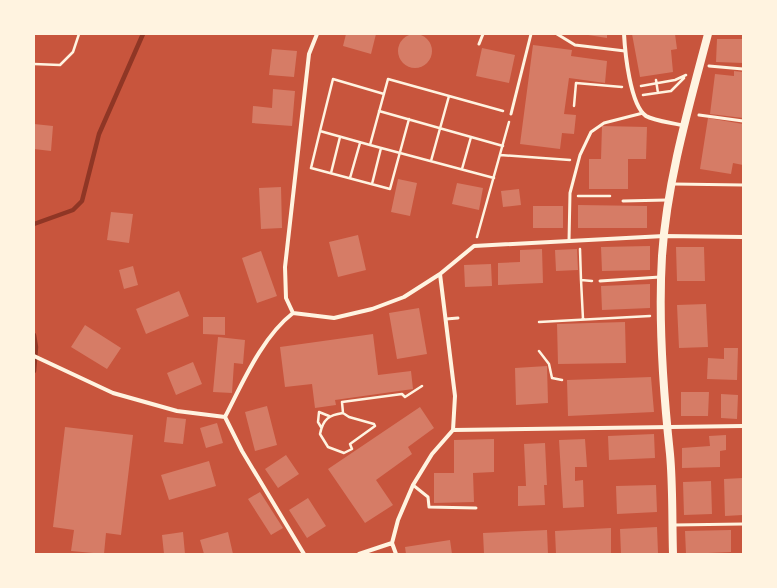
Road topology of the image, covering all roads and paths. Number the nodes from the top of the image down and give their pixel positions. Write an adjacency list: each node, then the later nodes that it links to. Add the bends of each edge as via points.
1 (79, 34): 10 (path, via 73,52 60,65)
2 (317, 34): 61 (street, via 309,54 285,267 286,298)
3 (483, 34): 8 (lane)
4 (530, 34): 24 (lane)
5 (557, 34): 9 (lane, via 575,45)
6 (624, 34): 9 (street)
7 (708, 34): 28 (main road)
8 (479, 44)
9 (625, 51): 16 (street)
10 (34, 64)
11 (709, 66): 12 (lane)
12 (743, 69)
13 (656, 80): 14 (path)
14 (656, 84): 15 (path); 17 (path); 17 (path, via 675,80 687,74 671,91)
15 (647, 85)
16 (632, 86): 17 (path, via 643,95); 20 (path, via 576,83); 23 (street, via 638,108)
17 (658, 93)
18 (384, 94): 19 (path, via 388,79); 21 (path); 30 (path, via 333,79)
19 (449, 96): 22 (path); 29 (path)
20 (574, 106)
21 (379, 111): 26 (path); 34 (path)
22 (502, 111)
23 (643, 113): 28 (street); 39 (lane, via 604,122 591,132)
24 (511, 114): 35 (path)
25 (699, 115): 27 (lane)
26 (409, 119): 29 (path); 37 (path)
27 (743, 121)
28 (685, 126): 46 (main road)
29 (440, 128): 32 (path); 40 (path)
30 (320, 131): 31 (path); 42 (path, via 311,168)
31 (340, 137): 33 (path); 42 (path)
32 (471, 137): 35 (path); 41 (path)
33 (360, 143): 34 (path); 43 (path)
34 (370, 145): 36 (path)
35 (503, 146): 38 (path)
36 (381, 148): 37 (path); 45 (path)
37 (400, 153): 40 (path); 45 (path, via 390,189)
38 (500, 155): 39 (path); 44 (path)
39 (578, 160): 48 (lane)
40 (431, 161): 41 (path)
41 (462, 170): 44 (path)
42 (330, 173): 43 (path)
43 (350, 178): 45 (path)
44 (494, 178): 56 (path)
45 (372, 184)
46 (672, 184): 47 (lane); 50 (main road)
47 (743, 185)
48 (570, 196): 49 (path); 55 (lane)
49 (610, 196)
50 (669, 200): 51 (lane); 52 (main road)
51 (623, 201)
52 (664, 236): 53 (street); 54 (street); 58 (main road)
53 (743, 237)
54 (579, 240): 55 (street); 59 (path)
55 (569, 241): 56 (street)
56 (474, 246): 57 (street)
57 (440, 274): 61 (street, via 404,297 372,309 334,318); 64 (street)
58 (661, 277): 60 (lane); 74 (main road)
59 (580, 280): 60 (path); 65 (path)
60 (600, 281)
61 (293, 313): 72 (street, via 283,321 254,360)
62 (652, 316): 65 (path)
63 (458, 318): 64 (lane)
64 (446, 319): 77 (street, via 455,396)
65 (583, 319): 66 (path)
66 (539, 322)
67 (539, 351): 69 (path, via 549,364 552,378)
68 (34, 356): 72 (street, via 113,393 177,411)
69 (562, 380)
70 (422, 386): 71 (path, via 404,397 402,394 342,402)
71 (343, 413): 73 (path); 76 (path, via 375,426 350,444 352,449 344,453 328,447 320,434)
72 (225, 416): 83 (street, via 242,451)
73 (329, 416): 76 (path); 76 (path, via 319,412 318,422)
74 (666, 426): 75 (street); 77 (street); 81 (main road, via 670,455)
75 (743, 426)
76 (322, 427)
77 (453, 430): 78 (street, via 432,454)
78 (413, 485): 79 (lane, via 428,497 429,507); 82 (street, via 398,520)
79 (476, 508)
80 (743, 524): 81 (lane)
81 (672, 525): 86 (main road)
82 (392, 543): 84 (street); 85 (street)
83 (304, 554)
84 (359, 554)
85 (396, 554)
86 (673, 554)

